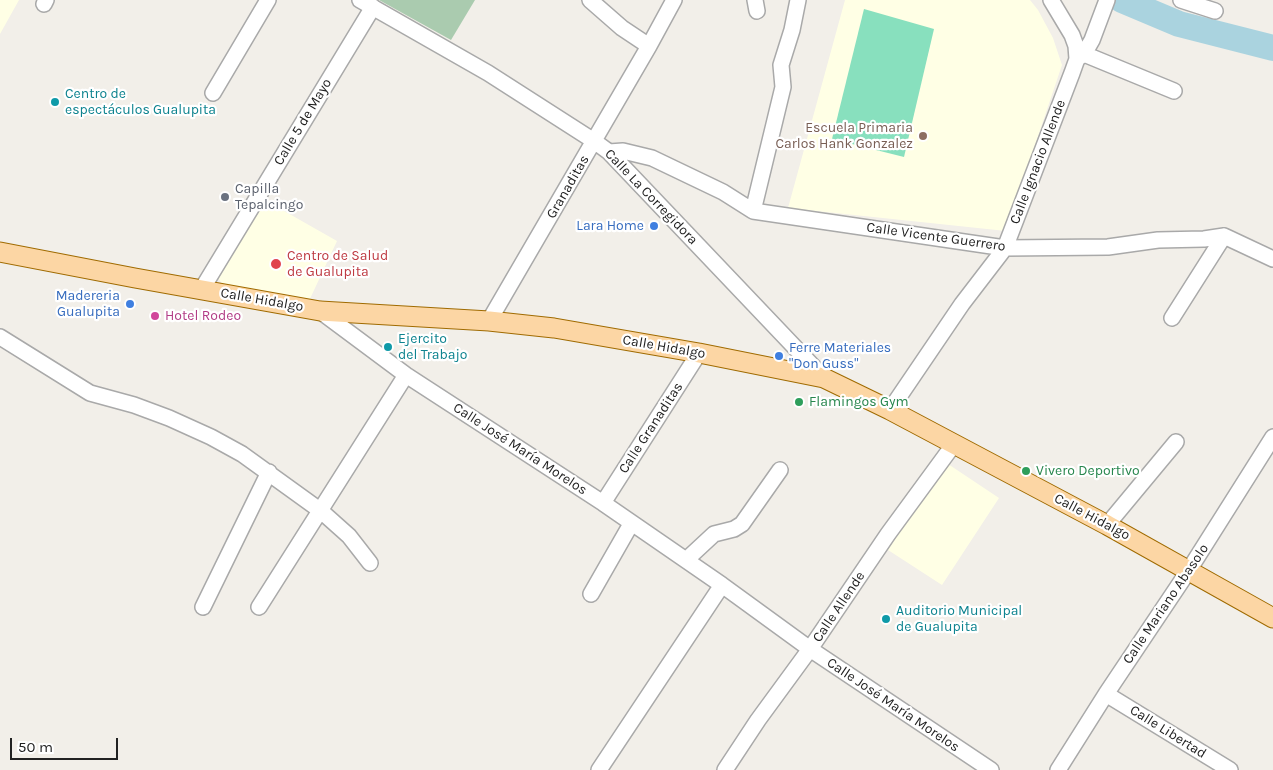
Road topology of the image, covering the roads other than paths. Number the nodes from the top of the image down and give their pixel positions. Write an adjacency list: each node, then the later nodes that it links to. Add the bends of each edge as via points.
1 (268, 0): 13 (street)
2 (590, 0): 10 (street, via 622,28)
3 (674, 0): 10 (street, Granaditas)
4 (798, 0): 16 (street, via 781,65 783,86)
5 (1051, 0): 11 (street, via 1072,35)
6 (1181, 0): 9 (street)
7 (366, 4): 14 (street, Calle La Corregidora, via 488,73); 21 (street, Calle 5 de Mayo)
8 (1105, 5): 11 (street, Calle Ignacio Allende)
9 (1215, 11)
10 (650, 46): 14 (street, Granaditas)
11 (1080, 56): 12 (street); 18 (street, Calle Ignacio Allende)
12 (1174, 92)
13 (213, 94)
14 (594, 141): 15 (street, Calle La Corregidora); 24 (street, Granaditas)
15 (608, 152): 16 (street, Calle Vicente Guerrero, via 623,151 652,158 723,192); 28 (street, Calle La Corregidora)
16 (753, 211): 18 (street, Calle Vicente Guerrero)
17 (1224, 236): 18 (street, Calle Vicente Guerrero, via 1108,247); 20 (street); 23 (street)
18 (1005, 248): 29 (street, Calle Ignacio Allende, via 962,304)
19 (0, 252): 21 (main road, Calle Hidalgo)
20 (1273, 259)
21 (202, 289): 22 (main road, Calle Hidalgo)
22 (320, 310): 24 (main road, Calle Hidalgo); 27 (street, Calle José María Morelos)
23 (1172, 318)
24 (489, 321): 26 (main road, Calle Hidalgo, via 554,328)
25 (0, 337): 34 (street, via 90,393 177,421 242,454)
26 (699, 353): 28 (main road, Calle Hidalgo); 35 (street, Calle Granaditas)
27 (406, 375): 35 (street, Calle José María Morelos); 36 (street)
28 (824, 378): 29 (main road, Calle Hidalgo)
29 (890, 410): 32 (main road, Calle Hidalgo)
30 (1273, 437): 41 (street, Calle Mariano Abasolo)
31 (1176, 442): 38 (street)
32 (954, 444): 38 (main road, Calle Hidalgo); 47 (street, Calle Allende)
33 (780, 470): 39 (street, via 742,524 714,534)
34 (269, 472): 36 (street); 44 (street)
35 (603, 503): 37 (street, Calle José María Morelos)
36 (321, 511): 40 (street, via 349,536); 45 (street)
37 (631, 524): 39 (street, Calle José María Morelos); 43 (street)
38 (1107, 525): 41 (main road, Calle Hidalgo)
39 (686, 560): 42 (street, Calle José María Morelos)
40 (370, 563)
41 (1190, 570): 46 (main road, Calle Hidalgo); 48 (street, Calle Mariano Abasolo)
42 (722, 585): 47 (street, Calle José María Morelos); 51 (street)
43 (591, 594)
44 (203, 607)
45 (259, 608)
46 (1273, 618)
47 (810, 649): 50 (street, Calle José María Morelos); 52 (street, Calle Allende)
48 (1106, 694): 49 (street, Calle Libertad); 53 (street, Calle Mariano Abasolo)
49 (1211, 765): 54 (street, Calle Libertad)
50 (984, 768)
51 (598, 770)
52 (725, 770)
53 (1058, 770)
54 (1230, 770)

